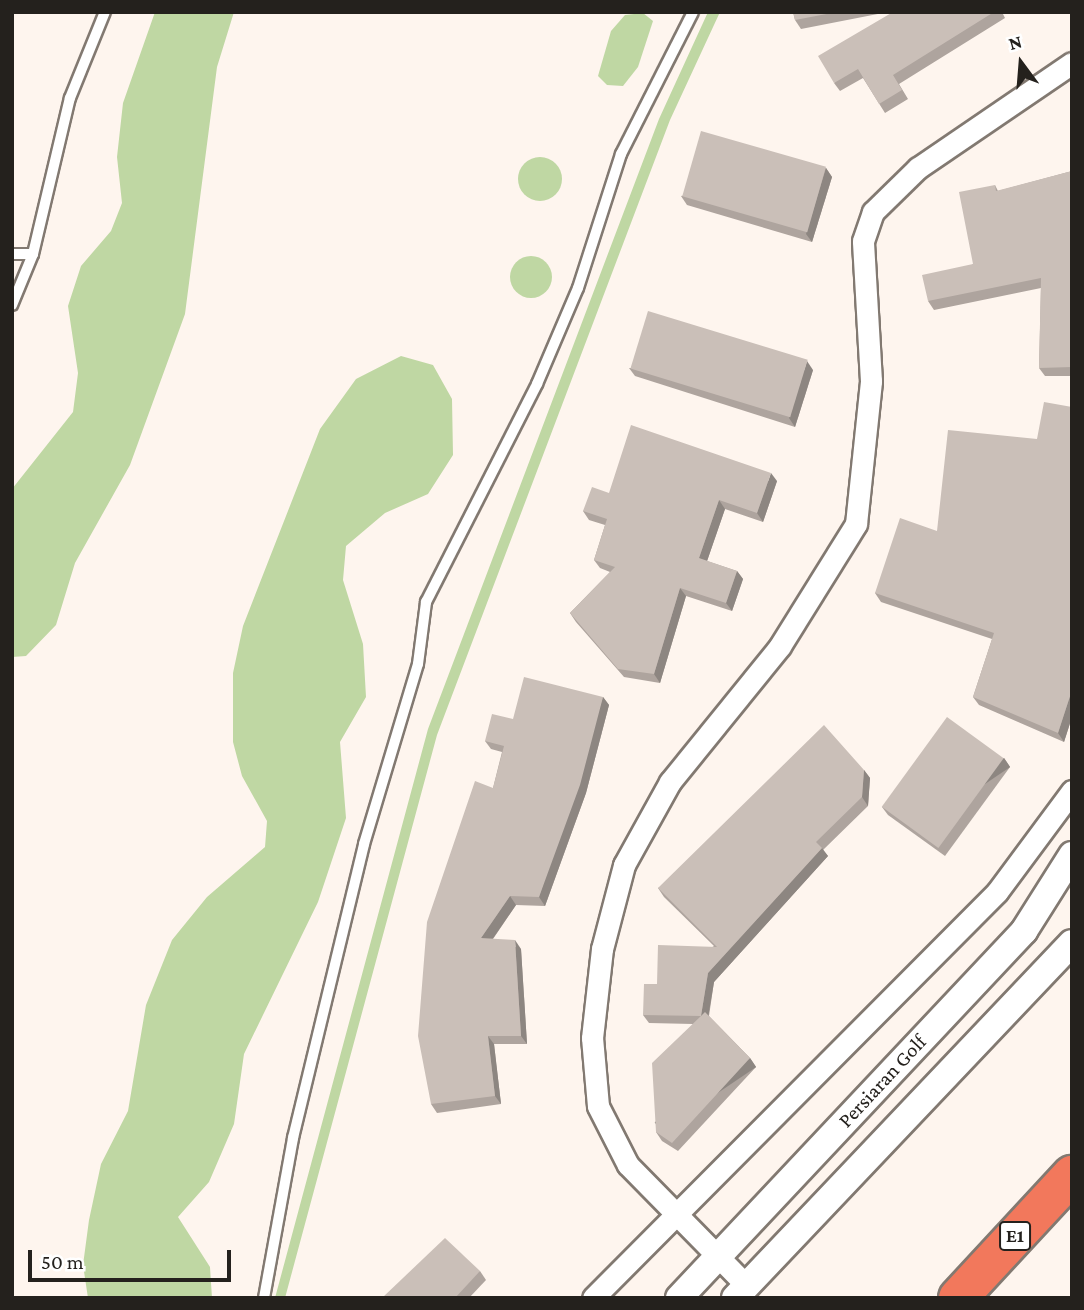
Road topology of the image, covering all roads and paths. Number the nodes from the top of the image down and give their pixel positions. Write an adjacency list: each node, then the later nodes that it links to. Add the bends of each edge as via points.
1 (105, 12): 5 (lane, via 70,97)
2 (693, 12): 14 (lane, via 621,154 537,384 426,602 418,664 364,844 293,1139)
3 (1072, 63): 11 (street, via 918,168 873,212 863,241 872,381 856,524 780,646 670,782 624,865 602,948 592,1067 610,1134)
4 (12, 254): 5 (lane)
5 (33, 254): 6 (lane)
6 (12, 306)
7 (1072, 791): 11 (street, via 997,892)
8 (1072, 855): 12 (street, Persiaran Golf, via 1024,931)
9 (1072, 943): 13 (street, Persiaran Golf)
10 (1072, 1175): 17 (highway, E1)
11 (674, 1218): 12 (street); 15 (street)
12 (716, 1257): 13 (street); 16 (street, Persiaran Golf)
13 (741, 1292)
14 (264, 1298)
15 (593, 1298)
16 (679, 1298)
17 (958, 1298)

